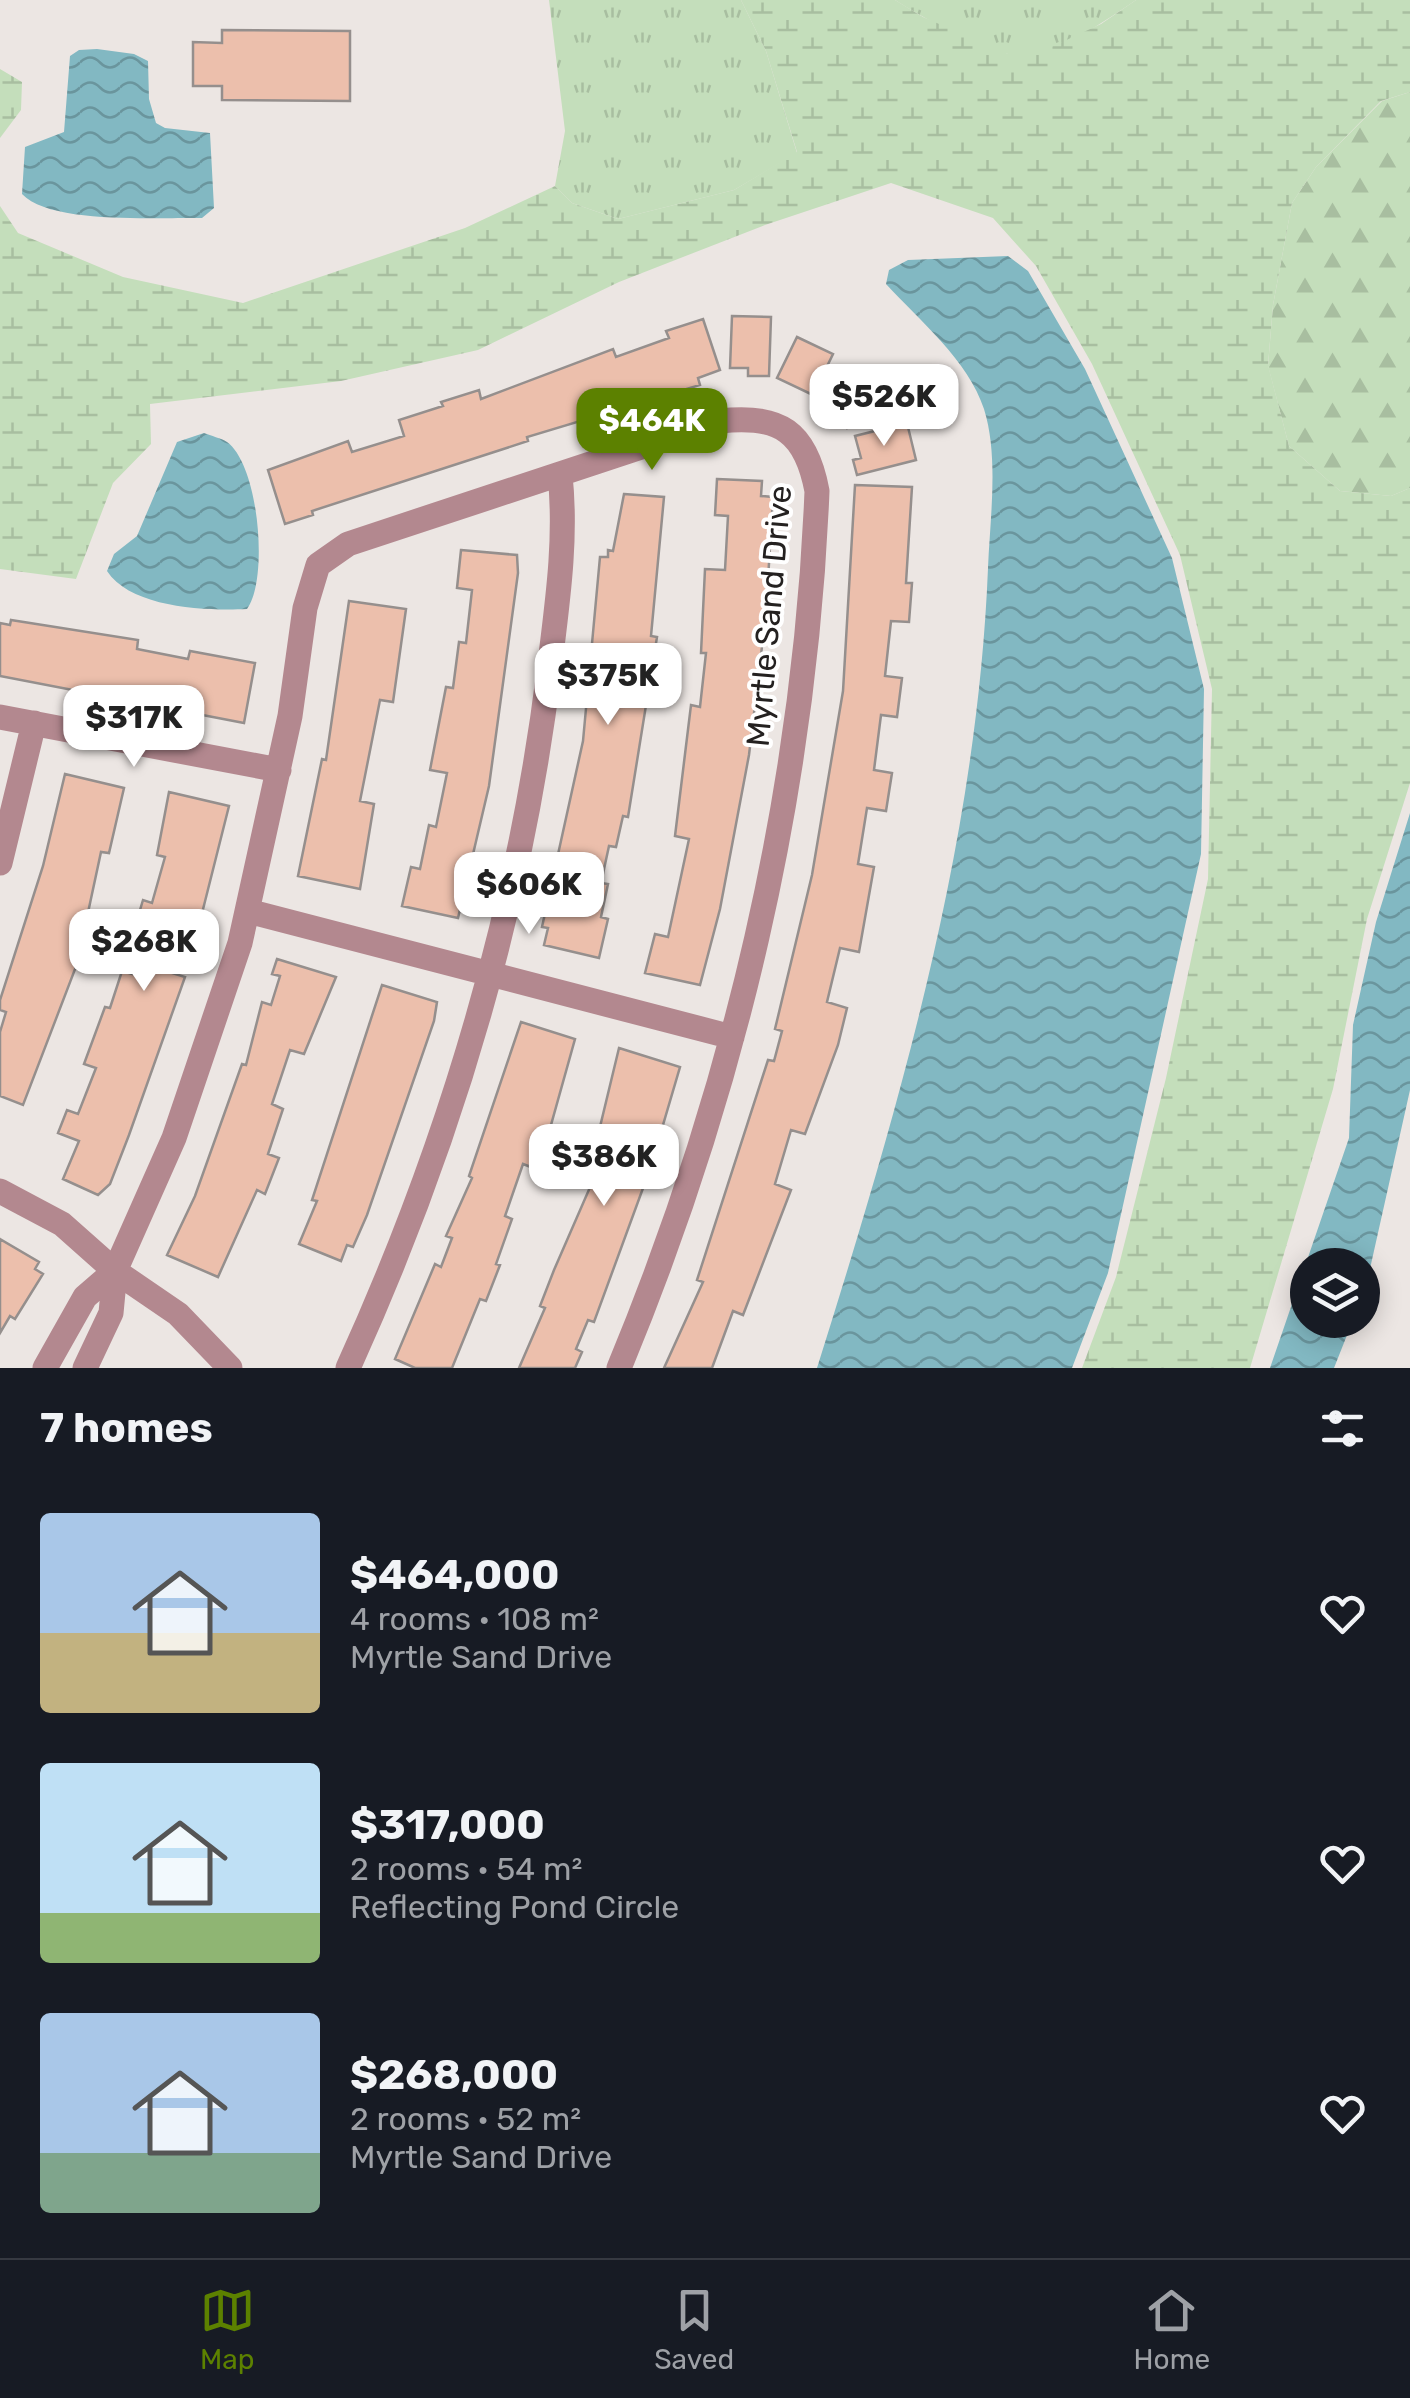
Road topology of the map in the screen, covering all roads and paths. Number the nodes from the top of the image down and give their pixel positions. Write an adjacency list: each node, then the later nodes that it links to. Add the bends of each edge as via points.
1 (560, 475): 4 (street, Myrtle Sand Drive, via 348,544 318,565 304,608); 7 (street, via 564,517 544,704); 8 (street, Myrtle Sand Drive, via 720,421 753,417 795,437 811,459 815,537 788,774)
2 (0, 717): 3 (street)
3 (34, 723): 4 (street); 5 (street)
4 (279, 770): 6 (street, Myrtle Sand Drive)
5 (0, 863)
6 (248, 911): 7 (street); 10 (street, Myrtle Sand Drive, via 174,1138)
7 (491, 972): 8 (street); 14 (street, via 429,1171)
8 (732, 1038): 15 (street, Myrtle Sand Drive, via 654,1285)
9 (0, 1190): 10 (street, via 62,1224)
10 (115, 1271): 11 (street, Myrtle Sand Drive, via 85,1298); 12 (street, Myrtle Sand Drive, via 110,1313); 13 (street, via 178,1314)
11 (45, 1368)
12 (85, 1368)
13 (230, 1368)
14 (348, 1368)
15 (619, 1368)

